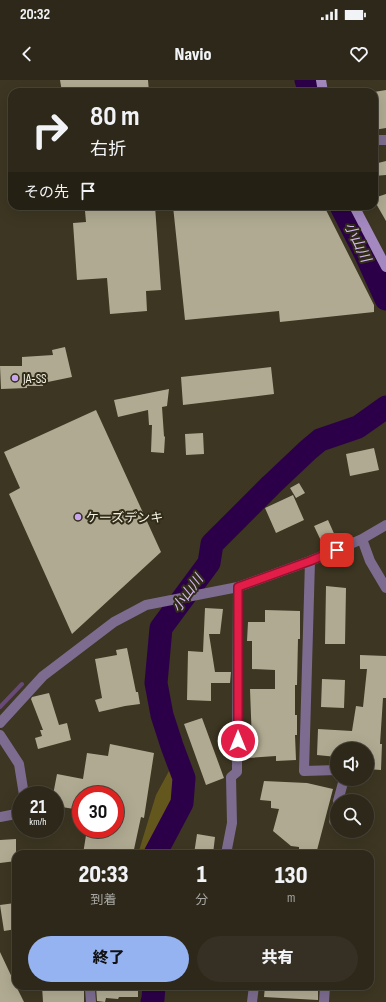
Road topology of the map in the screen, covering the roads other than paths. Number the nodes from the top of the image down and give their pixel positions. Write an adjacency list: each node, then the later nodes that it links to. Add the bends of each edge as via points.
1 (356, 210): 2 (street)
2 (386, 267)
3 (386, 525): 4 (street)
4 (362, 539): 5 (street); 7 (street, via 370,561)
5 (310, 561): 6 (street); 10 (street, via 304,771)
6 (238, 587): 8 (street, via 146,605 131,612 43,676); 14 (street, via 237,772 231,777 232,823)
7 (386, 588)
8 (0, 723)
9 (0, 736): 11 (street, via 19,764)
10 (330, 770)
11 (23, 786)
12 (12, 815): 13 (street)
13 (0, 817)
14 (227, 850)
15 (90, 990): 18 (street)
16 (254, 990): 19 (street)
17 (325, 990): 20 (street)
18 (91, 1002)
19 (252, 1002)
20 (324, 1002)

